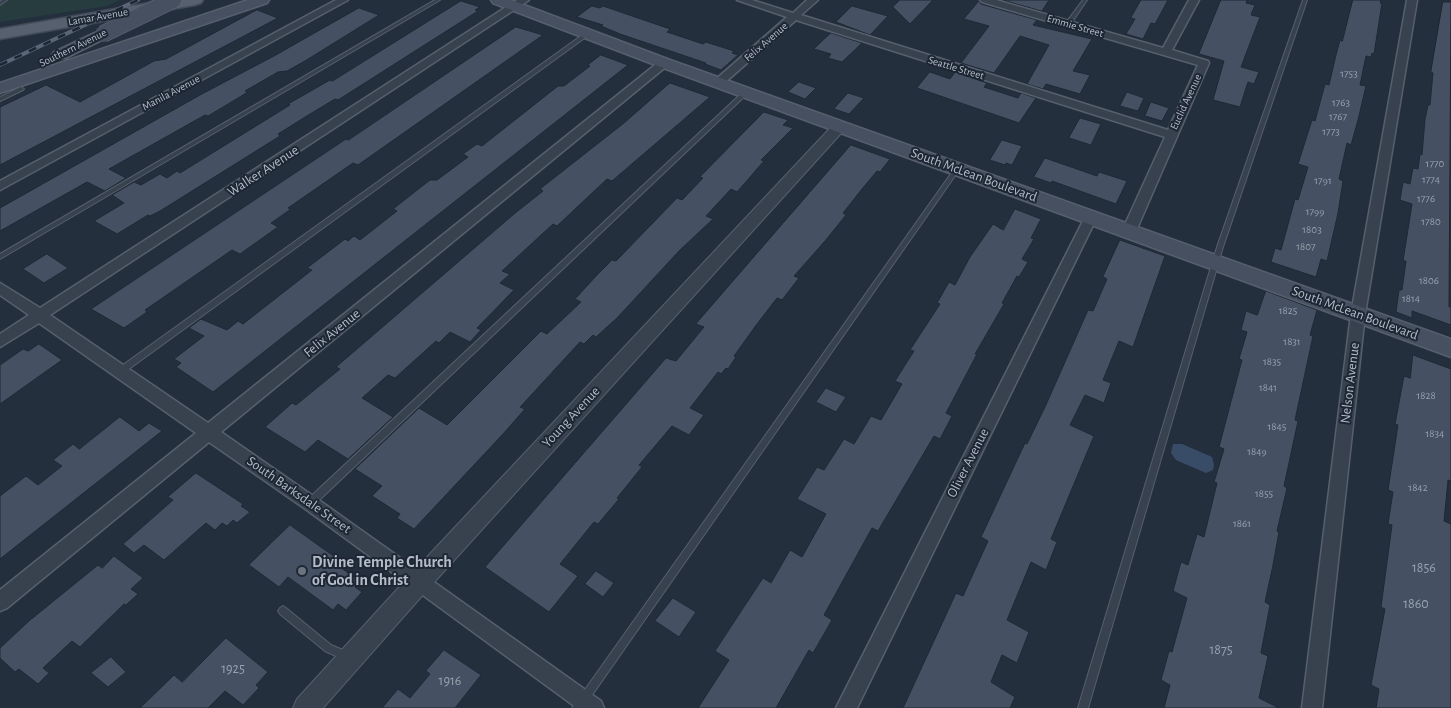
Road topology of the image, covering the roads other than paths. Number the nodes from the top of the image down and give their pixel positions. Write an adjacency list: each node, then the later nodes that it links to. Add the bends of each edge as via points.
1 (5, 0): 16 (lane)
2 (173, 0): 24 (main road, Southern Avenue, bridge)
3 (195, 0): 19 (main road, Lamar Avenue)
4 (262, 0): 25 (main road)
5 (343, 0): 32 (street, Manila Avenue)
6 (438, 0): 35 (lane)
7 (498, 0): 15 (main road, South McLean Boulevard)
8 (742, 0): 17 (street, Seattle Street)
9 (813, 0): 17 (street, Felix Avenue)
10 (985, 0): 18 (street, Emmie Street)
11 (1085, 0): 18 (lane)
12 (1194, 0): 21 (street)
13 (1305, 0): 36 (lane)
14 (1412, 0): 38 (street, Nelson Avenue)
15 (520, 3): 20 (main road, South McLean Boulevard); 39 (street, Walker Avenue)
16 (0, 4)
17 (795, 17): 23 (street, Felix Avenue); 30 (street, Seattle Street)
18 (1068, 24): 21 (street, Emmie Street)
19 (0, 34)
20 (587, 34): 22 (main road, South McLean Boulevard); 42 (lane)
21 (1166, 51): 30 (street, Euclid Avenue, via 1204,63)
22 (664, 63): 23 (main road, South McLean Boulevard); 43 (street, Felix Avenue)
23 (718, 83): 27 (main road, South McLean Boulevard)
24 (0, 84)
25 (0, 88)
26 (22, 89): 28 (lane)
27 (746, 93): 29 (main road, South McLean Boulevard); 44 (lane)
28 (0, 99)
29 (839, 127): 31 (main road, South McLean Boulevard); 45 (street, Young Avenue)
30 (1171, 135): 34 (street, Euclid Avenue)
31 (957, 169): 33 (main road, South McLean Boulevard); 49 (lane)
32 (0, 186)
33 (1091, 217): 34 (main road, South McLean Boulevard); 51 (street, Oliver Avenue)
34 (1128, 231): 36 (main road, South McLean Boulevard)
35 (0, 257)
36 (1217, 263): 38 (main road, South McLean Boulevard); 52 (lane)
37 (0, 288): 39 (street, South Barksdale Street)
38 (1358, 314): 41 (main road, South McLean Boulevard); 53 (street, Nelson Avenue)
39 (40, 316): 40 (street, Walker Avenue); 42 (street, South Barksdale Street)
40 (0, 341)
41 (1451, 348)
42 (119, 372): 43 (street, South Barksdale Street)
43 (210, 433): 44 (street, South Barksdale Street); 46 (street, Felix Avenue)
44 (310, 503): 45 (street, South Barksdale Street)
45 (420, 581): 48 (street, Young Avenue); 49 (street, South Barksdale Street)
46 (0, 602)
47 (283, 610): 48 (lane, via 328,648)
48 (351, 658): 50 (street, Young Avenue)
49 (584, 705)
50 (306, 708)
51 (846, 708)
52 (1082, 708)
53 (1312, 708)

